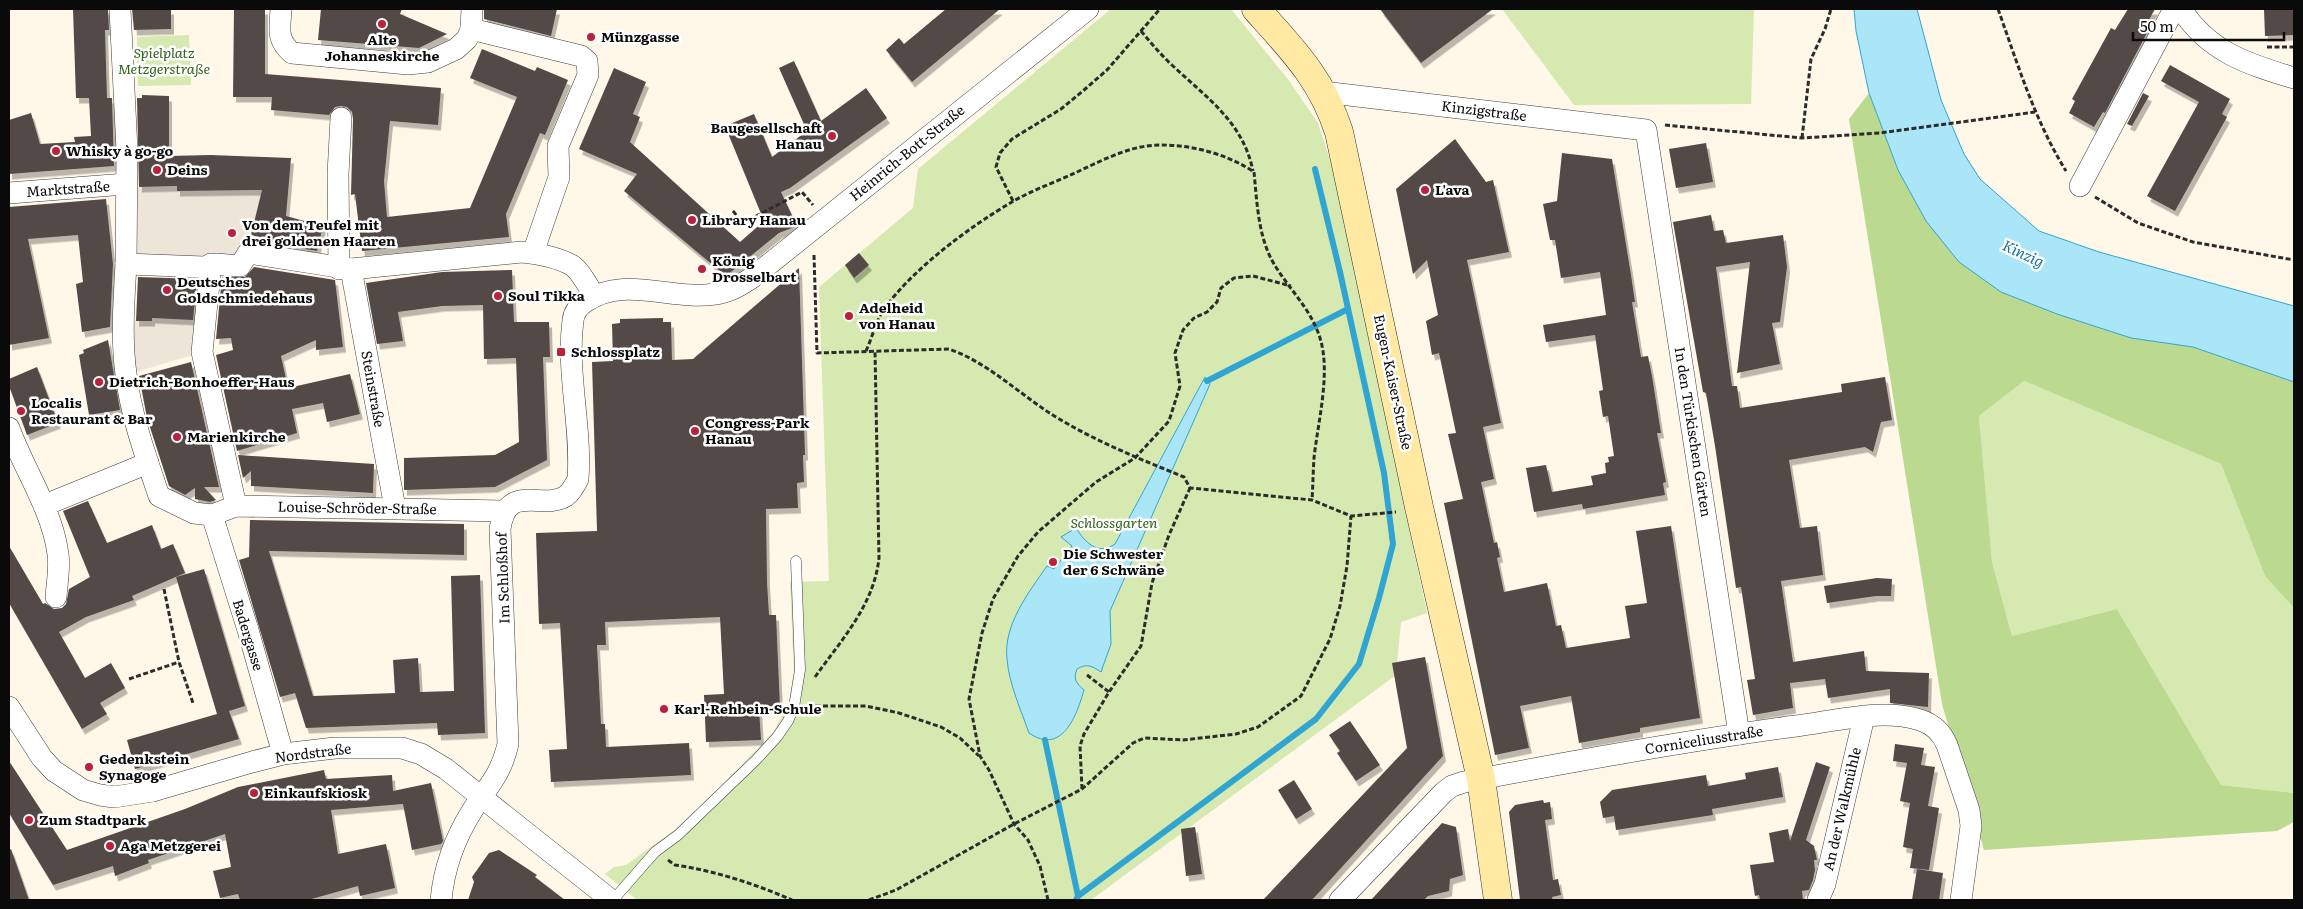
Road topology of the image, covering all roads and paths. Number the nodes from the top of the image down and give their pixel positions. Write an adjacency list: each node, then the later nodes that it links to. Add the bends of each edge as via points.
1 (120, 9): 19 (street)
2 (281, 9): 10 (street, via 280,33 283,45 292,53 418,65 456,49 467,39)
3 (1088, 9): 24 (street, Heinrich-Bott-Straße)
4 (1160, 9): 11 (path)
5 (1256, 9): 13 (main road, Eugen-Kaiser-Straße, via 1310,70)
6 (1831, 9): 17 (path, via 1811,59)
7 (1998, 9): 14 (path)
8 (2174, 9): 20 (street)
9 (2181, 9): 12 (street, via 2210,43 2227,54)
10 (472, 19): 25 (street, via 581,56 587,61 588,75 558,146 559,177)
11 (1141, 31): 18 (path, via 1230,122 1243,140); 22 (path, via 1107,70 1084,90 1061,109 1012,139 1000,153 996,168)
12 (2294, 78)
13 (1322, 92): 16 (street, Kinzigstraße); 62 (main road, Eugen-Kaiser-Straße, via 1331,108 1345,159)
14 (2035, 112): 17 (path, via 1880,132); 20 (path, via 2066,171)
15 (341, 118): 29 (street, Steinstraße, via 338,174)
16 (1646, 130): 17 (path, via 1663,124); 59 (street, In den Türkischen Gärten)
17 (1802, 138)
18 (1254, 172): 22 (path, via 1238,161 1209,152 1159,145 1127,150); 31 (path, via 1267,249)
19 (126, 184): 21 (street, Marktstraße); 27 (street)
20 (2080, 186): 26 (path, via 2138,223 2220,248)
21 (9, 193)
22 (1013, 201): 33 (path, via 966,232 896,295 883,311)
23 (733, 211): 24 (path, via 743,223 802,192)
24 (825, 218): 32 (street, Heinrich-Bott-Straße, via 753,277 724,293 693,295 626,289)
25 (533, 253): 29 (street, via 513,252); 32 (street, via 574,267)
26 (2294, 260)
27 (126, 264): 28 (street, via 204,267); 38 (street, via 123,320 126,375)
28 (211, 264): 29 (street, via 240,266 248,253); 42 (street, via 202,352)
29 (345, 269): 43 (street, Steinstraße)
30 (815, 270): 33 (path, via 817,353)
31 (1291, 286): 37 (path, via 1253,276 1234,278 1221,288 1217,302 1208,312 1194,318 1183,330 1175,353 1180,386 1169,421); 40 (path, via 1320,337 1323,354 1324,375)
32 (594, 296): 44 (street, via 582,304 573,317 578,479 566,496 520,502)
33 (866, 351): 34 (path)
34 (875, 351): 37 (path, via 942,349 965,355 1055,416); 56 (path, via 877,572 863,611)
35 (9, 428): 36 (street)
36 (21, 456): 41 (street)
37 (1135, 458): 39 (path, via 1184,477); 61 (path, via 1096,482 1038,532 1018,556 993,600 978,648 969,699)
38 (148, 463): 41 (street); 46 (street, via 159,496 194,513)
39 (1190, 488): 40 (path); 54 (path, via 1168,535 1152,583 1141,646)
40 (1312, 500): 47 (path)
41 (45, 505): 50 (street, via 59,555)
42 (236, 506): 43 (street, Louise-Schröder-Straße); 46 (street, Louise-Schröder-Straße)
43 (395, 508): 44 (street, Louise-Schröder-Straße)
44 (504, 511): 64 (street, Im Schloßhof, via 500,529 508,744 498,776)
45 (1380, 513): 47 (path)
46 (212, 515): 60 (street, Badergasse)
47 (1351, 516): 63 (path, via 1340,606 1330,639 1301,696 1258,727 1236,734 1139,741)
48 (796, 561): 56 (lane, via 800,670)
49 (164, 589): 51 (path)
50 (56, 597)
51 (178, 662): 53 (path); 55 (path)
52 (1087, 675): 54 (path)
53 (129, 679)
54 (1109, 692): 63 (path, via 1080,746)
55 (193, 703)
56 (794, 707): 61 (path, via 866,706 899,713 941,727 960,738); 66 (lane, via 777,737 756,760 678,835)
57 (9, 708): 60 (street, Nordstraße, via 54,771 83,790 100,795 114,797 153,791)
58 (1864, 717): 59 (street, Corniceliusstraße); 74 (street, An der Walkmühle, via 1825,884); 75 (street, Corniceliusstraße, via 1920,720 1943,735 1969,810 1971,826)
59 (1739, 734): 62 (street, Corniceliusstraße)
60 (283, 754): 64 (street, Nordstraße, via 335,748 402,748 434,761)
61 (980, 756): 65 (path)
62 (1481, 779): 72 (street, Corniceliusstraße, via 1452,786 1444,792); 73 (main road, Eugen-Kaiser-Straße)
63 (1082, 789): 65 (path)
64 (481, 797): 67 (street, Im Schloßhof, via 454,843); 68 (street, Nordstraße)
65 (1014, 824): 70 (path, via 896,890); 71 (path, via 1028,840 1040,866)
66 (655, 852): 68 (lane); 69 (path, via 676,865 728,876)
67 (441, 900)
68 (612, 900)
69 (792, 900)
70 (869, 900)
71 (1048, 900)
72 (1340, 900)
73 (1498, 900)
74 (1818, 900)
75 (1962, 900)

